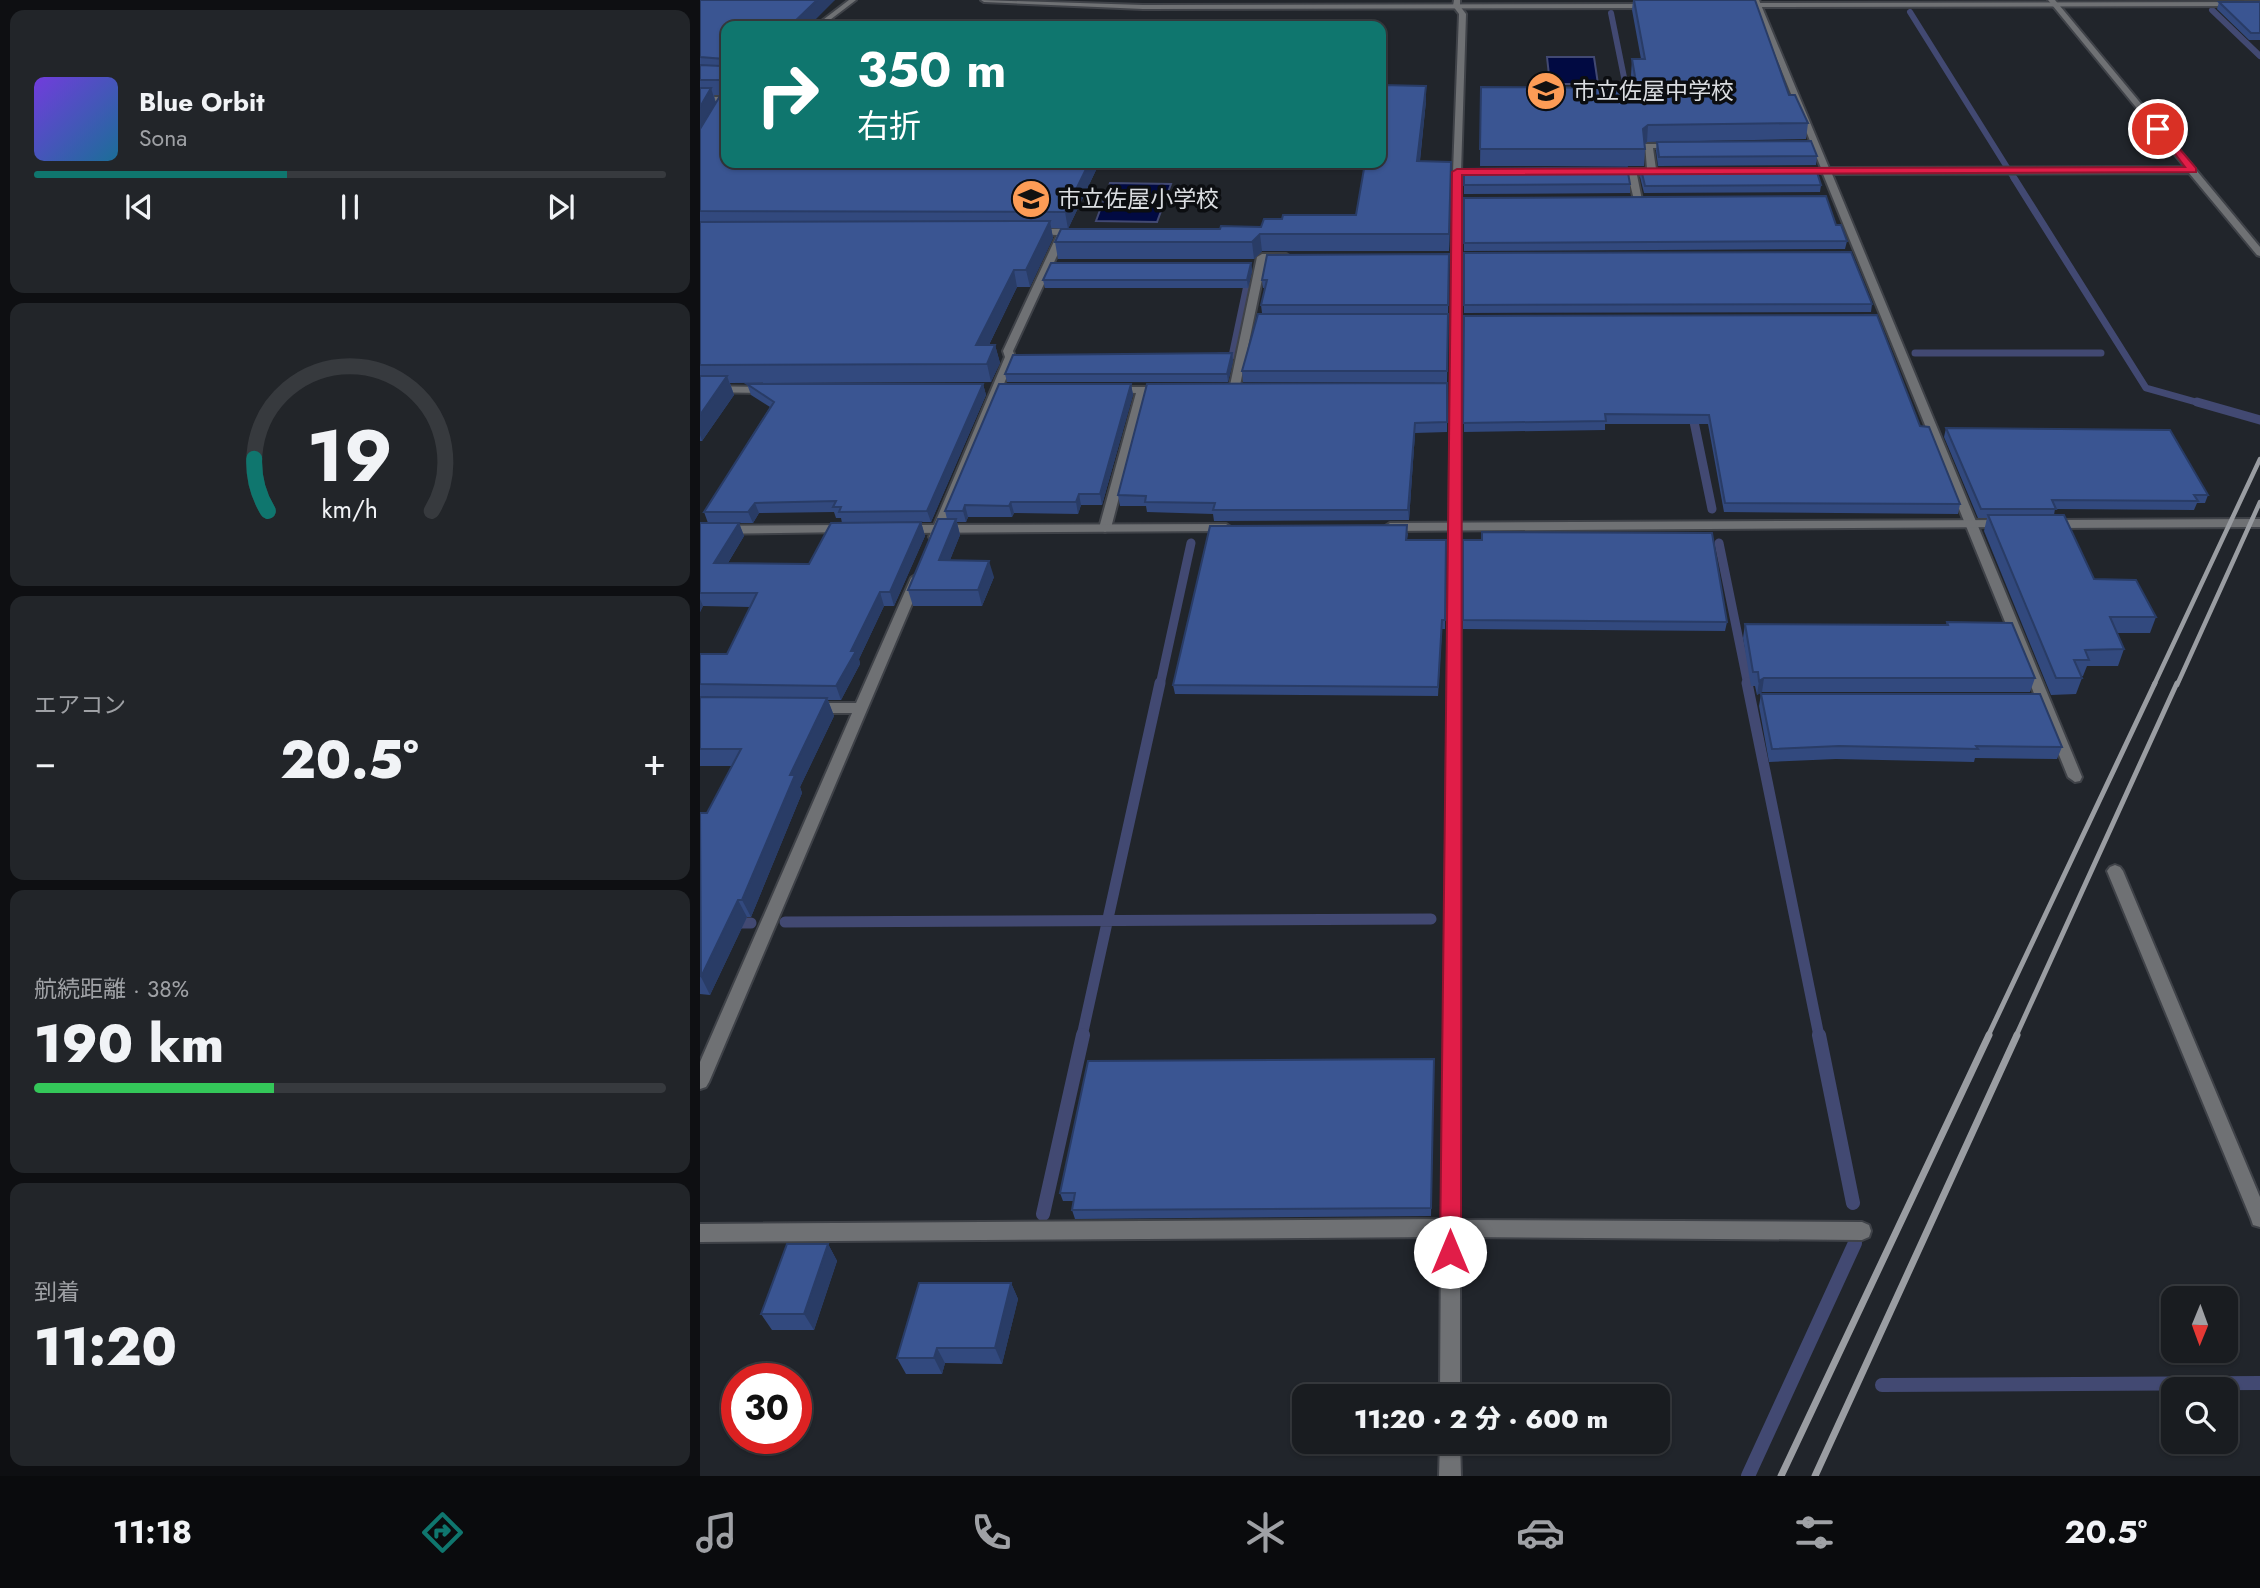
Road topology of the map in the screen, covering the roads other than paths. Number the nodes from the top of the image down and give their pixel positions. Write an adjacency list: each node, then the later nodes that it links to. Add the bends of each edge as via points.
1 (853, 0): 10 (street)
2 (984, 0): 3 (street)
3 (1093, 2): 5 (street)
4 (2053, 2): 6 (street); 7 (street); 16 (street)
5 (1456, 3): 9 (street); 19 (street, via 1463,14)
6 (1757, 3): 8 (street); 14 (street)
7 (2260, 4)
8 (1730, 5)
9 (1662, 6)
10 (825, 21)
11 (700, 99): 12 (street)
12 (721, 99)
13 (1801, 144): 14 (street)
14 (1815, 144): 18 (street)
15 (1690, 145): 23 (street, via 1648,146)
16 (2192, 170): 18 (street); 33 (street)
17 (1813, 171): 18 (street)
18 (1826, 171): 26 (street)
19 (1457, 172): 20 (street); 27 (street)
20 (1470, 172)
21 (1591, 172): 22 (street)
22 (1632, 172): 23 (street); 30 (street)
23 (1653, 172): 24 (street)
24 (1666, 172)
25 (1825, 198): 26 (street)
26 (1838, 198): 35 (street)
27 (1457, 200): 28 (street); 38 (street)
28 (1471, 200)
29 (1624, 200): 30 (street)
30 (1638, 200): 31 (street)
31 (1651, 200)
32 (1022, 232): 69 (street, via 1063,232 1054,265 1008,351 1010,357)
33 (2260, 253)
34 (1847, 255): 35 (street)
35 (1861, 255): 46 (street)
36 (1304, 257): 41 (street, via 1262,257)
37 (1443, 257): 38 (street)
38 (1457, 257): 39 (street); 43 (street)
39 (1471, 257)
40 (1247, 265): 41 (street)
41 (1261, 265): 47 (street)
42 (1443, 318): 43 (street)
43 (1457, 318): 44 (street); 50 (street)
44 (1471, 318)
45 (1874, 318): 46 (street)
46 (1888, 318): 60 (street)
47 (1249, 319): 48 (street); 57 (street)
48 (1263, 319)
49 (1443, 388): 50 (street)
50 (1457, 388): 65 (street)
51 (700, 389): 52 (street)
52 (780, 390)
53 (1102, 390): 54 (street)
54 (1142, 390): 55 (street); 66 (street)
55 (1181, 390)
56 (1221, 390): 57 (street)
57 (1234, 390): 58 (street)
58 (1248, 390)
59 (2260, 523): 62 (street)
60 (1973, 524): 61 (street); 65 (street); 73 (street, via 2037,699)
61 (2014, 524)
62 (2040, 524)
63 (1240, 527): 66 (street)
64 (1376, 527): 65 (street)
65 (1457, 527): 77 (street)
66 (1105, 528): 69 (street)
67 (859, 529): 70 (street)
68 (885, 529): 69 (street)
69 (938, 529): 72 (street)
70 (700, 530)
71 (794, 708): 72 (street)
72 (862, 708): 75 (street)
73 (2076, 777)
74 (2115, 871): 76 (street)
75 (700, 1082)
76 (2260, 1219)
77 (1451, 1228): 78 (street); 79 (street); 80 (street)
78 (1862, 1231)
79 (700, 1233)
80 (1450, 1384)
81 (1450, 1454): 82 (street)
82 (1450, 1476)

